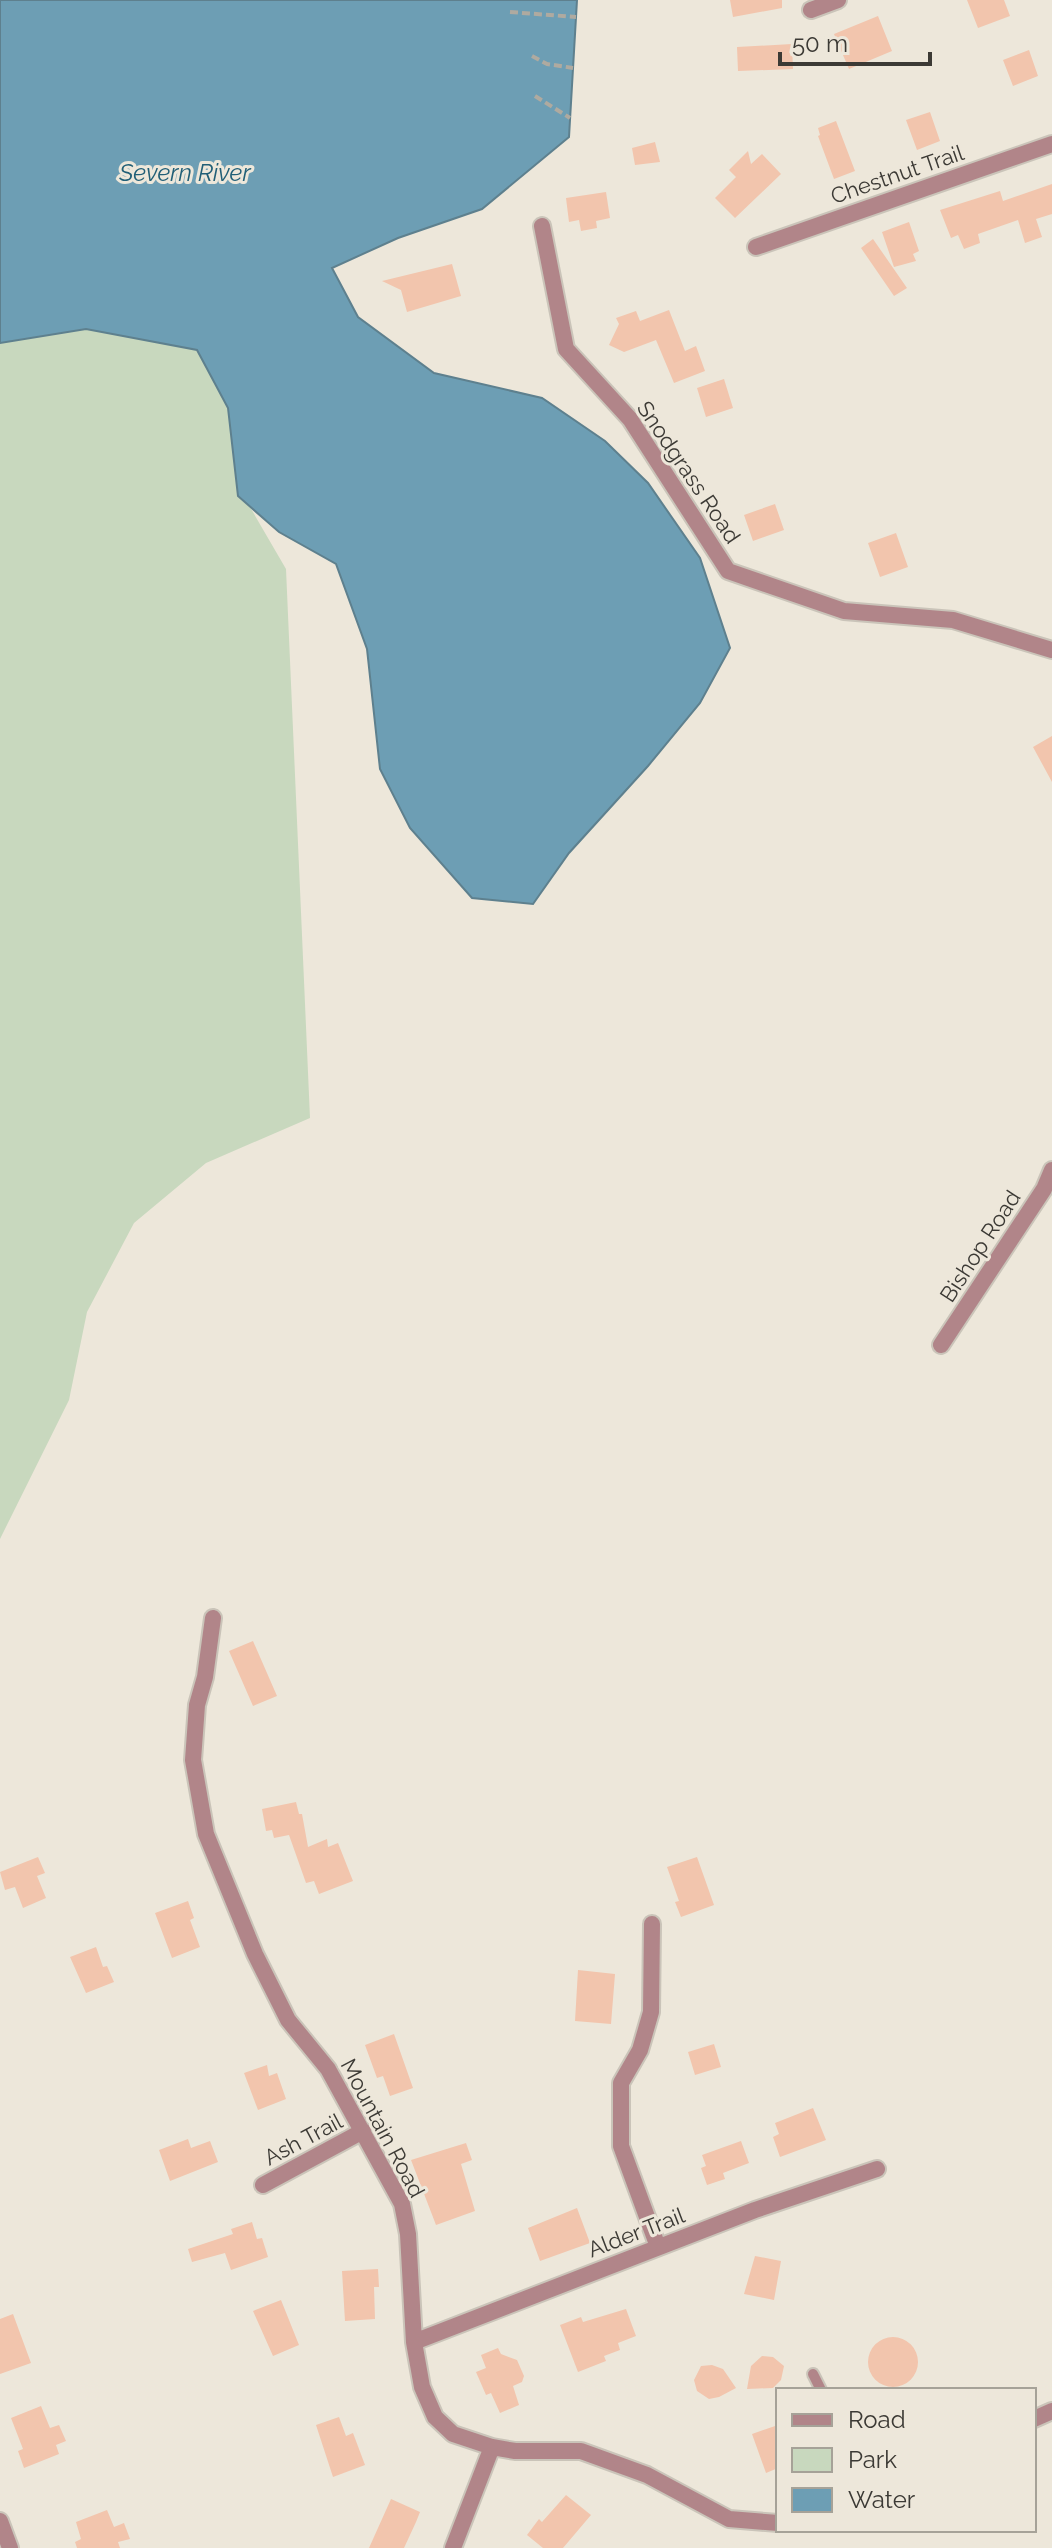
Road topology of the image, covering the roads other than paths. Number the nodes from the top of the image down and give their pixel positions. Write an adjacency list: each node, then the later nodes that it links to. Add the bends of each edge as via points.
1 (838, 0): 2 (street)
2 (811, 10)
3 (1052, 144): 5 (street, Chestnut Trail)
4 (542, 226): 6 (street, Snodgrass Road, via 566,349 630,419 728,571 844,611 953,620)
5 (756, 247)
6 (1052, 650)
7 (1052, 1170): 8 (street, Bishop Road)
8 (941, 1345)
9 (213, 1618): 11 (street, Mountain Road, via 193,1760 206,1834 288,2020 328,2069)
10 (652, 1924): 14 (street, via 651,2012 640,2050 621,2083 621,2146)
11 (363, 2131): 13 (street, Ash Trail); 15 (street, Mountain Road, via 402,2204)
12 (877, 2169): 14 (street, Alder Trail)
13 (263, 2185)
14 (658, 2247): 15 (street, Alder Trail)
15 (414, 2342): 18 (street, Mountain Road, via 422,2387 435,2417 453,2434)
16 (813, 2374): 17 (lane)
17 (820, 2388)
18 (492, 2447): 20 (street, Mountain Road, via 581,2451 647,2475 729,2519); 22 (street)
19 (0, 2521): 21 (street)
20 (776, 2523)
21 (10, 2548)
22 (453, 2548)

